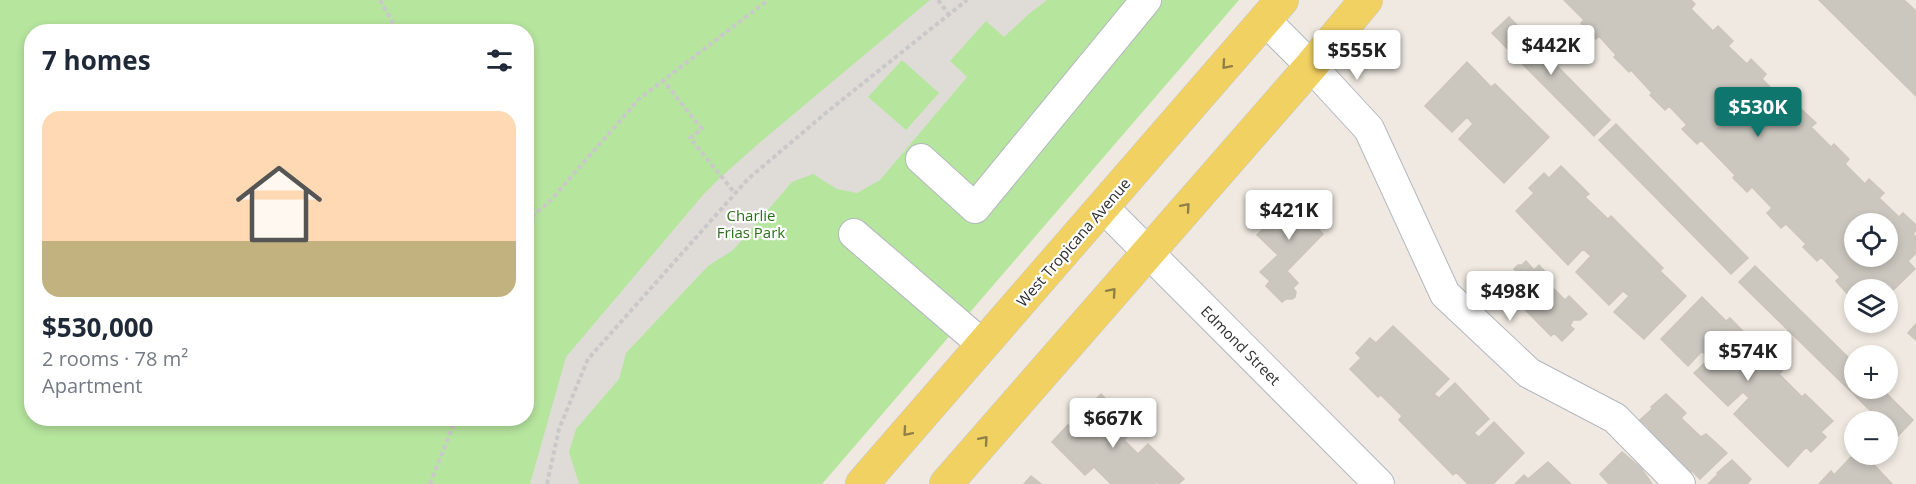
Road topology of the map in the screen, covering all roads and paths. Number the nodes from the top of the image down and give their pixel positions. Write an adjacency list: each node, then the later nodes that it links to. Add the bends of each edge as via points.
1 (380, 0): 9 (path)
2 (768, 0): 11 (path)
3 (938, 0): 8 (path)
4 (967, 0): 8 (path)
5 (1146, 0): 12 (street, via 975,208)
6 (1366, 0): 10 (main road)
7 (1273, 10): 10 (street); 14 (main road, West Tropicana Avenue, one-way to 14)
8 (948, 13): 13 (path)
9 (394, 24)
10 (1311, 66): 17 (main road, one-way to 10); 25 (street, via 1369,129 1445,294 1530,373 1616,418)
11 (662, 79): 13 (path, via 702,129 690,138); 15 (path, via 639,99)
12 (921, 159)
13 (734, 192): 21 (path, via 588,359 559,429)
14 (1103, 207): 17 (street, Edmond Street); 18 (main road, West Tropicana Avenue)
15 (534, 215)
16 (854, 234): 18 (street)
17 (1148, 251): 23 (main road, one-way to 17); 24 (street, Edmond Street)
18 (983, 345): 22 (main road, West Tropicana Avenue, one-way to 22)
19 (453, 426): 20 (path)
20 (430, 484)
21 (547, 484)
22 (862, 484)
23 (946, 484)
24 (1379, 484)
25 (1680, 484)

